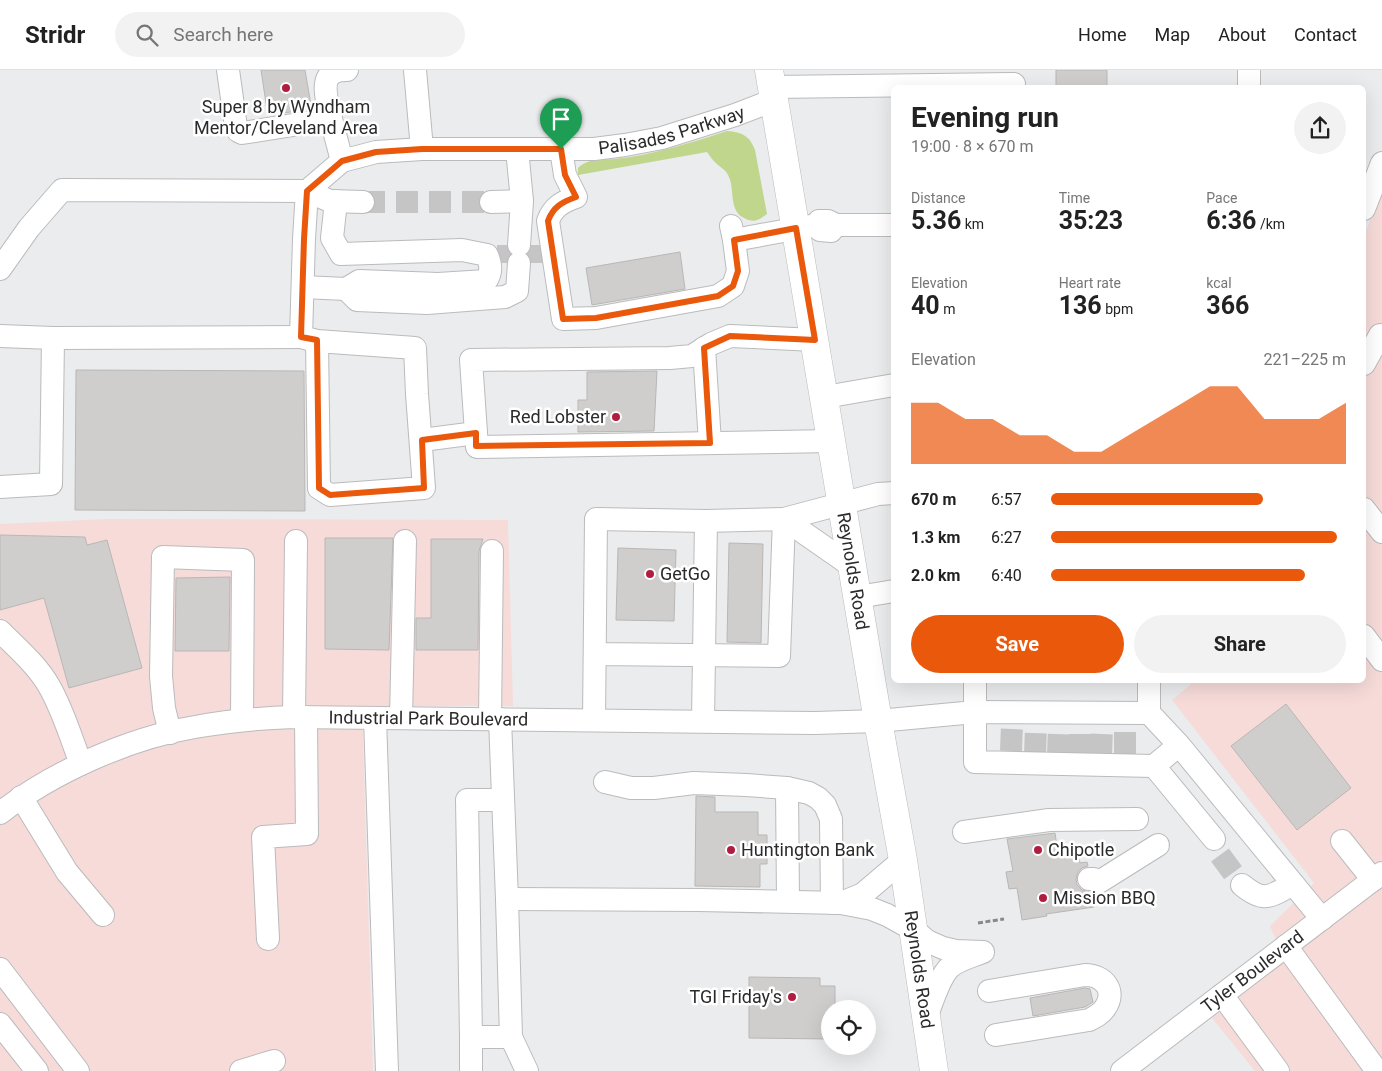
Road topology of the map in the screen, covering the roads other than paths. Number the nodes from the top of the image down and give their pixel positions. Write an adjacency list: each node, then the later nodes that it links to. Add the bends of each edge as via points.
1 (228, 70): 9 (street, via 236,128 242,133)
2 (347, 70): 9 (street, via 335,72 326,82)
3 (415, 70): 10 (street)
4 (1249, 70): 7 (street)
5 (916, 81): 6 (street, Palisades Parkway); 8 (street, Palisades Parkway)
6 (1014, 81)
7 (1249, 85)
8 (772, 86): 12 (street, Palisades Parkway, via 735,115 662,138 625,146); 22 (main road, Reynolds Road)
9 (331, 120): 13 (street)
10 (422, 149): 11 (street, Palisades Parkway); 13 (street, Palisades Parkway, via 376,152)
11 (517, 149): 12 (street, Palisades Parkway); 20 (street)
12 (561, 149): 22 (street, via 565,175 576,197 562,202 552,211 548,221 563,319 596,318 718,296 733,286 738,271 732,232)
13 (342, 161): 15 (street, Palisades Parkway)
14 (1382, 163): 19 (street)
15 (307, 191): 16 (street); 23 (street, via 62,190); 24 (street)
16 (336, 201): 17 (street); 25 (street, via 332,238 342,254 462,250 487,255 491,265 486,281 438,284 359,281)
17 (363, 202)
18 (490, 202): 20 (street)
19 (1366, 203)
20 (521, 210): 25 (street, via 509,230 520,254 517,291 505,297 427,303 357,300)
21 (891, 225): 22 (street)
22 (816, 226): 30 (main road, Reynolds Road)
23 (0, 269)
24 (303, 286): 25 (street); 29 (street)
25 (346, 289)
26 (1380, 335): 32 (street)
27 (0, 336): 28 (street)
28 (53, 338): 29 (street); 39 (street, via 51,484)
29 (309, 339): 36 (street, via 415,348); 36 (street, via 319,488 330,495 424,488)
30 (815, 340): 31 (street, via 730,336); 34 (main road, Reynolds Road)
31 (704, 348): 35 (street, via 692,356 670,358 471,360); 38 (street)
32 (1366, 360)
33 (891, 386): 34 (street)
34 (825, 397): 37 (main road, Reynolds Road)
35 (476, 433): 36 (street); 38 (street, via 476,446)
36 (422, 440)
37 (832, 441): 38 (street); 41 (main road, Reynolds Road)
38 (710, 443)
39 (0, 487)
40 (891, 493): 41 (street)
41 (843, 505): 43 (street); 49 (main road, Reynolds Road)
42 (1366, 512): 45 (street)
43 (784, 520): 44 (street); 49 (street); 55 (street, via 780,656)
44 (706, 521): 54 (street, via 596,519); 55 (street)
45 (1382, 532)
46 (296, 540): 61 (street)
47 (405, 540): 63 (street)
48 (492, 551): 64 (street)
49 (853, 567): 51 (main road, Reynolds Road)
50 (891, 592): 51 (street)
51 (858, 597): 68 (main road, Reynolds Road)
52 (0, 631): 71 (street, via 49,685)
53 (1366, 639): 56 (street)
54 (595, 654): 55 (street); 66 (street)
55 (704, 654): 67 (street)
56 (1382, 660)
57 (975, 683): 59 (street)
58 (1149, 683): 60 (street)
59 (975, 712): 60 (street, Industrial Park Boulevard, via 1012,719 1125,720); 68 (street, Industrial Park Boulevard); 72 (street, via 976,762 1011,757 1124,760)
60 (1149, 713): 70 (street)
61 (300, 717): 62 (street, Industrial Park Boulevard); 65 (street, Industrial Park Boulevard); 94 (street, via 307,834 263,837)
62 (375, 718): 63 (street, Industrial Park Boulevard); 109 (street)
63 (401, 718): 64 (street, Industrial Park Boulevard)
64 (495, 719): 66 (street, Industrial Park Boulevard); 76 (street)
65 (242, 720): 69 (street, Industrial Park Boulevard); 69 (street, via 242,560 163,557 161,676)
66 (594, 720): 67 (street, Industrial Park Boulevard)
67 (703, 721): 68 (street, Industrial Park Boulevard)
68 (878, 721): 83 (main road, Reynolds Road)
69 (170, 733): 71 (street, Industrial Park Boulevard)
70 (1179, 745): 72 (street); 79 (street)
71 (81, 764): 75 (street, Industrial Park Boulevard)
72 (1154, 766): 79 (street, via 1214,842)
73 (604, 782): 74 (street, via 631,788 694,783)
74 (787, 788): 89 (street); 90 (street, via 808,793 825,805 831,819)
75 (21, 797): 77 (street, Industrial Park Boulevard); 91 (street, via 67,872)
76 (503, 800): 88 (street); 102 (street, via 467,800)
77 (0, 813)
78 (1137, 819): 80 (street, via 1049,820)
79 (1240, 821): 86 (street)
80 (964, 832)
81 (1342, 841): 84 (street)
82 (1158, 845): 85 (street, via 1099,882)
83 (903, 860): 90 (street, via 863,894); 93 (main road, Reynolds Road)
84 (1378, 876): 92 (street, Tyler Boulevard)
85 (1089, 879)
86 (1293, 884): 87 (street, via 1264,897 1254,895); 92 (street)
87 (1242, 885)
88 (508, 899): 89 (street); 103 (street)
89 (788, 902): 90 (street)
90 (837, 903): 93 (street, via 872,909)
91 (103, 915)
92 (1322, 919): 95 (street, Tyler Boulevard)
93 (914, 930): 99 (main road, Reynolds Road); 99 (street, via 942,948 983,952 950,967 943,976)
94 (268, 939)
95 (1286, 946): 98 (street, Tyler Boulevard); 115 (street)
96 (0, 969): 107 (street)
97 (989, 991): 101 (street, via 1085,975 1098,976 1109,988 1106,1008 1089,1020)
98 (1222, 995): 105 (street, Tyler Boulevard); 114 (street)
99 (926, 1018): 112 (main road, Reynolds Road)
100 (0, 1024): 106 (street)
101 (996, 1035)
102 (471, 1037): 103 (street); 110 (street)
103 (511, 1037): 111 (street)
104 (274, 1061): 108 (street)
105 (1148, 1063): 113 (street, Tyler Boulevard)
106 (37, 1071)
107 (78, 1071)
108 (241, 1071)
109 (387, 1071)
110 (472, 1071)
111 (527, 1071)
112 (934, 1071)
113 (1122, 1071)
114 (1278, 1071)
115 (1377, 1071)

